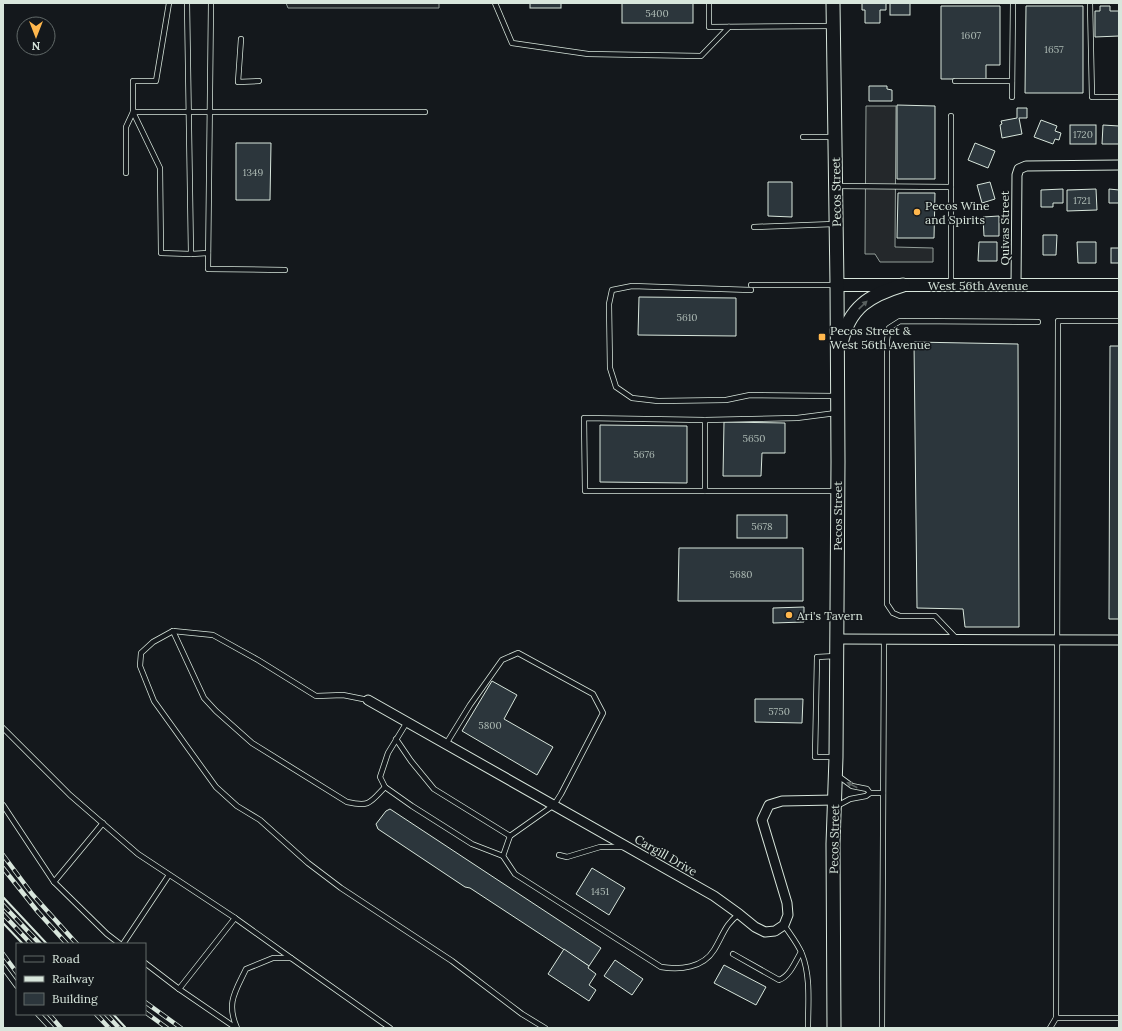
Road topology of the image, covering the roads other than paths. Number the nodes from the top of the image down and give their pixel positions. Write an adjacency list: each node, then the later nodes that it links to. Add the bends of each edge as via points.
1 (169, 3): 17 (lane, via 156,81 133,81)
2 (187, 3): 18 (lane)
3 (211, 3): 19 (lane)
4 (495, 3): 10 (lane, via 512,43 588,54 701,56)
5 (709, 3): 10 (lane, via 709,27)
6 (833, 3): 9 (main road, Pecos Street)
7 (1013, 3): 12 (lane)
8 (1090, 3): 16 (lane, via 1092,97)
9 (833, 26): 10 (lane); 22 (main road, Pecos Street)
10 (728, 27)
11 (241, 39): 13 (lane, via 238,82)
12 (1012, 80): 14 (lane); 15 (lane)
13 (259, 81)
14 (955, 81)
15 (1012, 97)
16 (1119, 97)
17 (133, 112): 18 (lane); 25 (lane, via 126,127); 31 (lane, via 160,168 161,253)
18 (188, 112): 19 (lane); 31 (lane)
19 (210, 112): 20 (lane); 30 (lane)
20 (425, 112)
21 (951, 116): 27 (lane)
22 (835, 137): 23 (lane); 26 (main road, Pecos Street)
23 (802, 138)
24 (1119, 166): 36 (street, Quivas Street, via 1022,166 1017,172)
25 (126, 173)
26 (836, 186): 27 (lane); 28 (main road, Pecos Street)
27 (951, 187): 33 (lane)
28 (836, 224): 29 (lane); 34 (main road, Pecos Street)
29 (754, 227)
30 (208, 253): 31 (lane); 32 (lane, via 208,268)
31 (191, 254)
32 (285, 270)
33 (951, 284): 35 (street, West 56th Avenue); 36 (street, West 56th Avenue)
34 (837, 285): 35 (street, West 56th Avenue); 40 (main road, Pecos Street); 41 (lane, via 751,288 632,286 612,290 608,304 610,368 616,387 632,398 658,401 726,400 750,395)
35 (903, 285): 40 (main road, one-way to 35, via 843,334 858,309 878,293)
36 (1016, 285): 37 (street, West 56th Avenue)
37 (1119, 285)
38 (1119, 321): 50 (lane, via 1058,321)
39 (1038, 322): 49 (lane, via 900,321 889,328 887,604 900,616 935,616)
40 (836, 365): 41 (main road, Pecos Street)
41 (837, 396): 42 (main road, Pecos Street)
42 (837, 413): 43 (lane, via 797,418); 45 (main road, Pecos Street)
43 (705, 420): 44 (lane); 44 (lane, via 584,418 585,490)
44 (705, 491): 45 (lane)
45 (837, 491): 47 (main road, Pecos Street)
46 (173, 631): 53 (lane, via 213,634 316,696 343,695); 60 (lane, via 204,698 252,743 347,802 362,805 370,803); 91 (lane, via 153,642 141,653 140,666 154,701 216,787 341,888)
47 (836, 639): 48 (street); 52 (main road, Pecos Street)
48 (884, 640): 49 (street); 62 (lane)
49 (957, 640): 50 (street)
50 (1058, 640): 51 (street); 86 (lane)
51 (1119, 640)
52 (836, 656): 58 (main road, Pecos Street); 58 (lane, via 817,657 815,757)
53 (368, 700): 54 (street, Cargill Drive)
54 (407, 722): 56 (lane); 57 (street, Cargill Drive)
55 (3, 728): 66 (lane)
56 (396, 739): 60 (lane, via 380,777); 67 (lane, via 434,789)
57 (446, 744): 65 (street, Cargill Drive); 65 (lane, via 502,660 518,653 593,694 602,712)
58 (836, 757): 59 (main road, Pecos Street)
59 (835, 773): 61 (lane, one-way to 59, via 867,789 852,786); 63 (main road, Pecos Street)
60 (385, 787): 70 (lane, via 472,844)
61 (870, 793): 62 (lane); 63 (lane)
62 (883, 793): 94 (lane)
63 (834, 804): 75 (street, via 782,801 769,805 762,820 787,903 788,915); 93 (main road, Pecos Street)
64 (3, 805): 72 (lane)
65 (554, 805): 67 (lane); 68 (street, Cargill Drive)
66 (103, 823): 71 (lane, via 138,854); 72 (lane)
67 (510, 836): 70 (lane)
68 (628, 847): 69 (lane, via 600,847 567,856); 73 (street, Cargill Drive, via 714,896)
69 (559, 855)
70 (504, 856): 73 (lane, via 515,874 661,967 690,967 701,962 713,952 728,925)
71 (170, 875): 74 (lane); 77 (lane)
72 (54, 882): 76 (lane)
73 (739, 914): 75 (street, Cargill Drive, via 765,932 775,931)
74 (235, 918): 80 (lane); 84 (lane)
75 (784, 924): 78 (lane)
76 (120, 943)
77 (122, 943)
78 (801, 952): 79 (lane, via 784,978 779,980); 92 (lane, via 807,979)
79 (732, 954)
80 (291, 958): 89 (lane, via 273,958 246,969 232,1000 232,1017); 90 (lane)
81 (146, 964): 84 (lane)
82 (3, 967): 83 (lane)
83 (16, 985)
84 (179, 989): 89 (lane)
85 (39, 1015): 88 (lane)
86 (1056, 1018): 87 (lane); 95 (lane)
87 (1119, 1018)
88 (51, 1028)
89 (236, 1028)
90 (390, 1028)
91 (545, 1028)
92 (808, 1028)
93 (834, 1028)
94 (882, 1028)
95 (1050, 1028)

